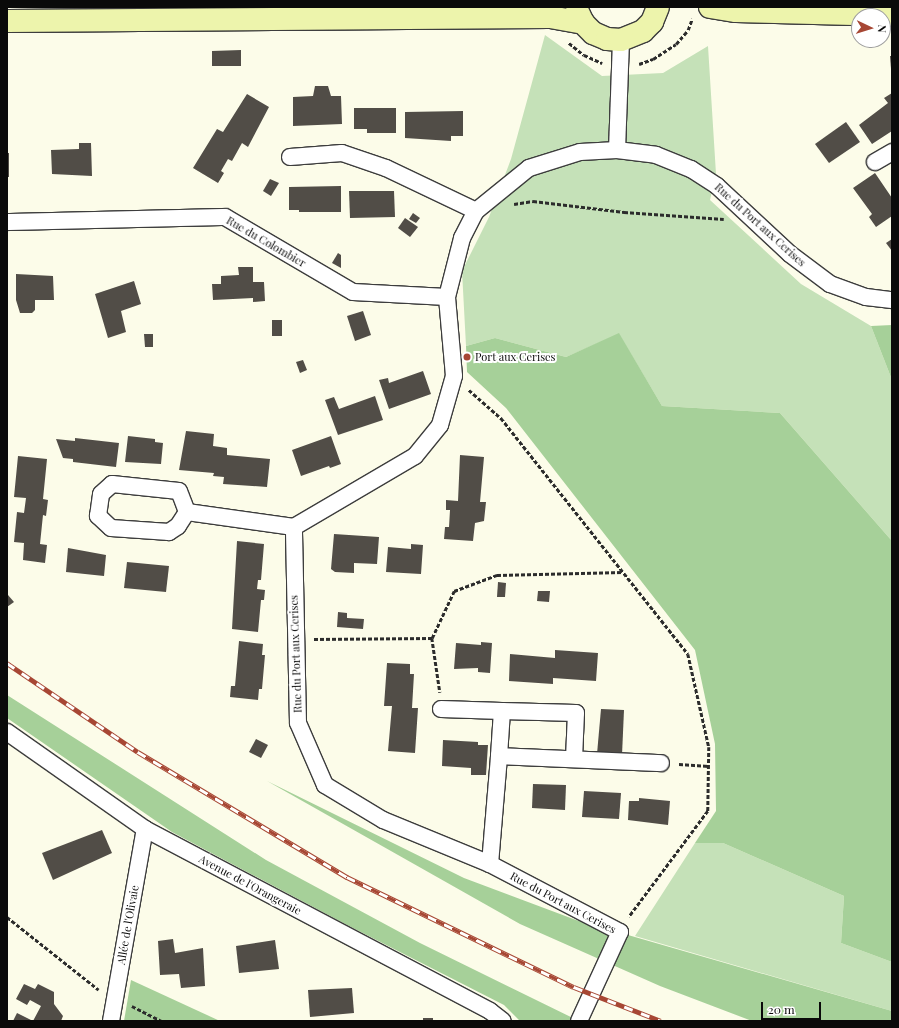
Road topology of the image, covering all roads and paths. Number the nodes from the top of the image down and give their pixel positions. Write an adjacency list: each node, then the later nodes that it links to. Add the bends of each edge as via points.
1 (467, 7): 6 (main road)
2 (658, 7): 8 (main road, via 652,22 643,31)
3 (710, 7): 5 (main road, via 736,11)
4 (580, 15): 6 (main road); 8 (main road, via 594,33 606,39)
5 (892, 16)
6 (386, 20): 7 (main road)
7 (7, 21)
8 (621, 40): 9 (street)
9 (617, 150): 14 (street, Rue du Port aux Cerises, via 580,152 530,168); 18 (street, Rue du Port aux Cerises, via 656,155 691,169 717,186 790,254 830,284 866,297)
10 (892, 152): 12 (street)
11 (290, 158): 14 (street, via 342,153 386,168)
12 (875, 162)
13 (512, 205): 15 (path, via 533,201 624,212)
14 (476, 211): 17 (street, Rue du Port aux Cerises, via 462,238)
15 (726, 219)
16 (7, 222): 17 (street, Rue du Colombier, via 225,217 353,292)
17 (447, 297): 19 (street, Rue du Port aux Cerises)
18 (892, 300)
19 (454, 376): 21 (street, Rue du Port aux Cerises, via 440,425 415,456); 22 (path, via 501,418)
20 (187, 512): 20 (street, via 178,526 169,532 111,528 98,516 101,494 112,484 179,491); 21 (street)
21 (294, 527): 23 (street, Rue du Port aux Cerises)
22 (623, 572): 24 (path, via 497,575 454,590); 31 (path, via 688,654 710,747)
23 (294, 636): 24 (path, via 320,640); 33 (street, Rue du Port aux Cerises, via 298,723 325,785 383,820)
24 (432, 638): 25 (path)
25 (441, 709): 26 (street)
26 (502, 711): 28 (street); 29 (street, via 576,714)
27 (7, 732): 32 (street, Avenue de l'Orangeraie)
28 (499, 756): 29 (street); 33 (street)
29 (574, 759): 30 (street)
30 (660, 763): 31 (path)
31 (709, 766): 35 (path, via 708,811)
32 (145, 829): 36 (street, Allée de l'Olivaie); 39 (street, Avenue de l'Orangeraie, via 490,1011)
33 (490, 864): 35 (street, Rue du Port aux Cerises)
34 (7, 917): 36 (path, via 99,990)
35 (620, 932): 40 (street, Rue du Port aux Cerises)
36 (115, 998): 37 (street, Allée de l'Olivaie); 38 (path)
37 (111, 1021)
38 (162, 1021)
39 (503, 1021)
40 (579, 1021)

